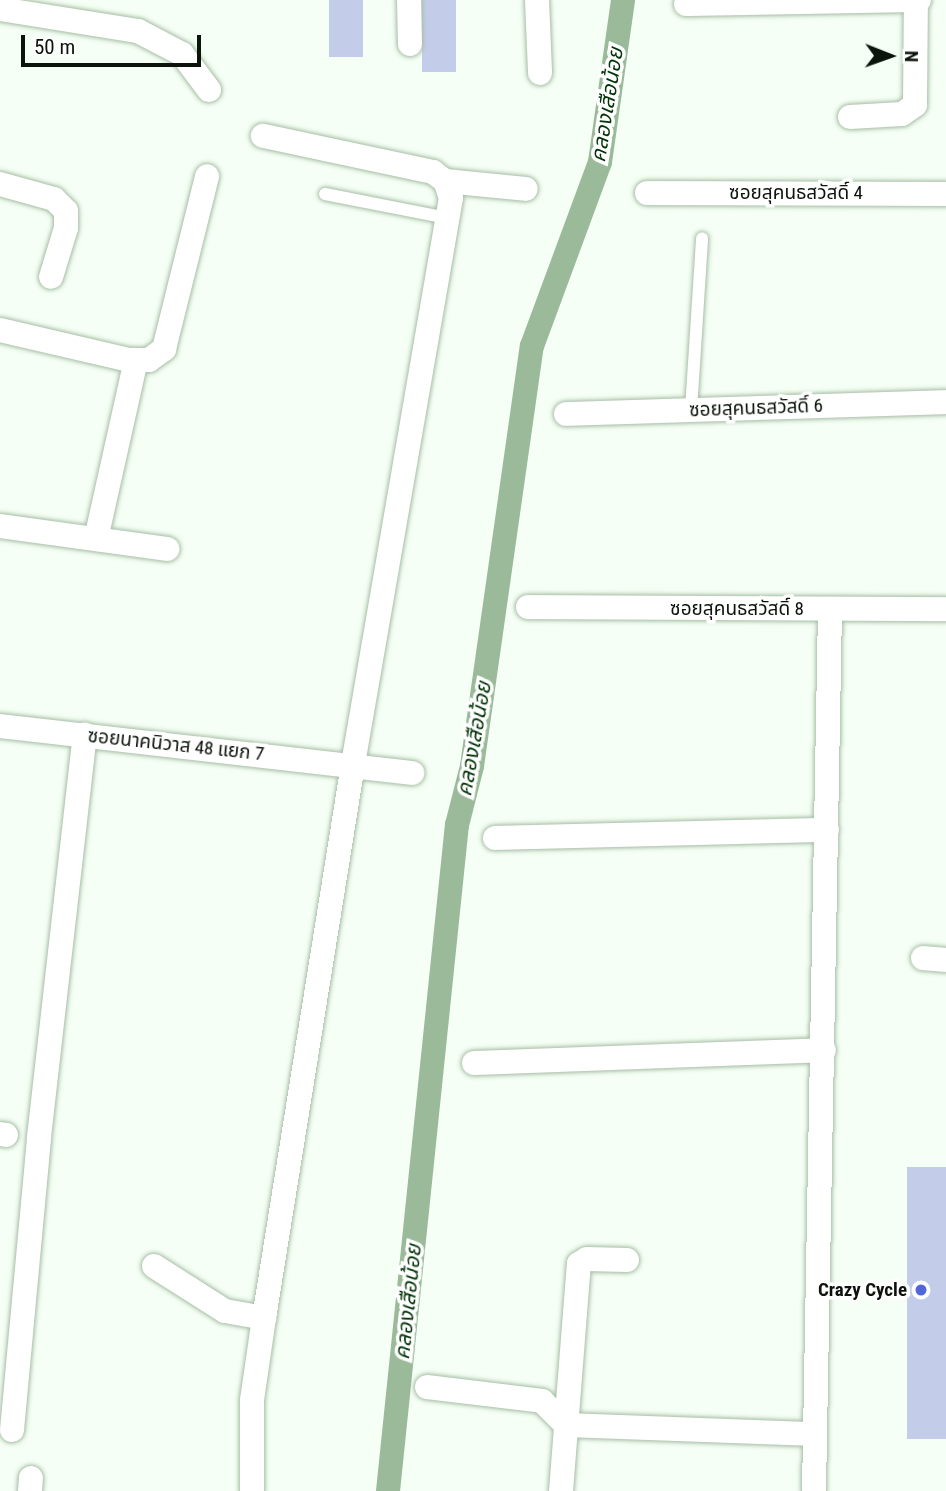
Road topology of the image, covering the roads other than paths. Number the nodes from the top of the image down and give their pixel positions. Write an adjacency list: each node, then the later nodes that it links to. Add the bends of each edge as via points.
1 (408, 0): 7 (street)
2 (537, 0): 8 (street)
3 (917, 0): 4 (street); 10 (street, via 915,105 902,114)
4 (686, 4)
5 (69, 8): 6 (street); 9 (street, via 166,44 197,70)
6 (0, 9)
7 (410, 44)
8 (540, 73)
9 (209, 90)
10 (850, 117)
11 (263, 136): 13 (street, via 433,172)
12 (207, 176): 23 (street, via 164,349 149,360)
13 (445, 181): 15 (street); 19 (street, via 451,198)
14 (0, 184): 21 (street, via 54,199 66,211 66,228)
15 (526, 188)
16 (647, 193): 18 (street, ซอยสุคนธสวัสดิ์ 4)
17 (325, 194): 19 (lane)
18 (946, 194)
19 (447, 218): 35 (street)
20 (702, 238): 25 (lane)
21 (51, 276)
22 (0, 330): 23 (street)
23 (136, 360): 28 (street)
24 (946, 402): 25 (street, ซอยสุคนธสวัสดิ์ 6)
25 (691, 410): 26 (street, ซอยสุคนธสวัสดิ์ 6)
26 (566, 414)
27 (0, 526): 28 (street)
28 (96, 539): 29 (street)
29 (167, 549)
30 (528, 607): 31 (street, ซอยสุคนธสวัสดิ์ 8)
31 (830, 609): 32 (street, ซอยสุคนธสวัสดิ์ 8); 37 (street)
32 (946, 609)
33 (0, 726): 34 (street, ซอยนาคนิวาส 48 แยก 7)
34 (85, 735): 35 (street, ซอยนาคนิวาส 48 แยก 7); 46 (street, via 39,1137)
35 (353, 764): 36 (street, ซอยนาคนิวาส 48 แยก 7); 43 (street)
36 (412, 774)
37 (827, 830): 38 (street); 39 (street)
38 (495, 838)
39 (824, 1050): 40 (street); 47 (street)
40 (474, 1063)
41 (627, 1260): 45 (street, via 587,1259 579,1264)
42 (154, 1266): 43 (street, via 225,1311)
43 (264, 1318): 48 (street, via 252,1400)
44 (427, 1387): 45 (street, via 542,1401)
45 (566, 1425): 47 (street); 49 (street)
46 (12, 1430)
47 (815, 1434): 50 (street)
48 (252, 1491)
49 (561, 1491)
50 (814, 1491)

